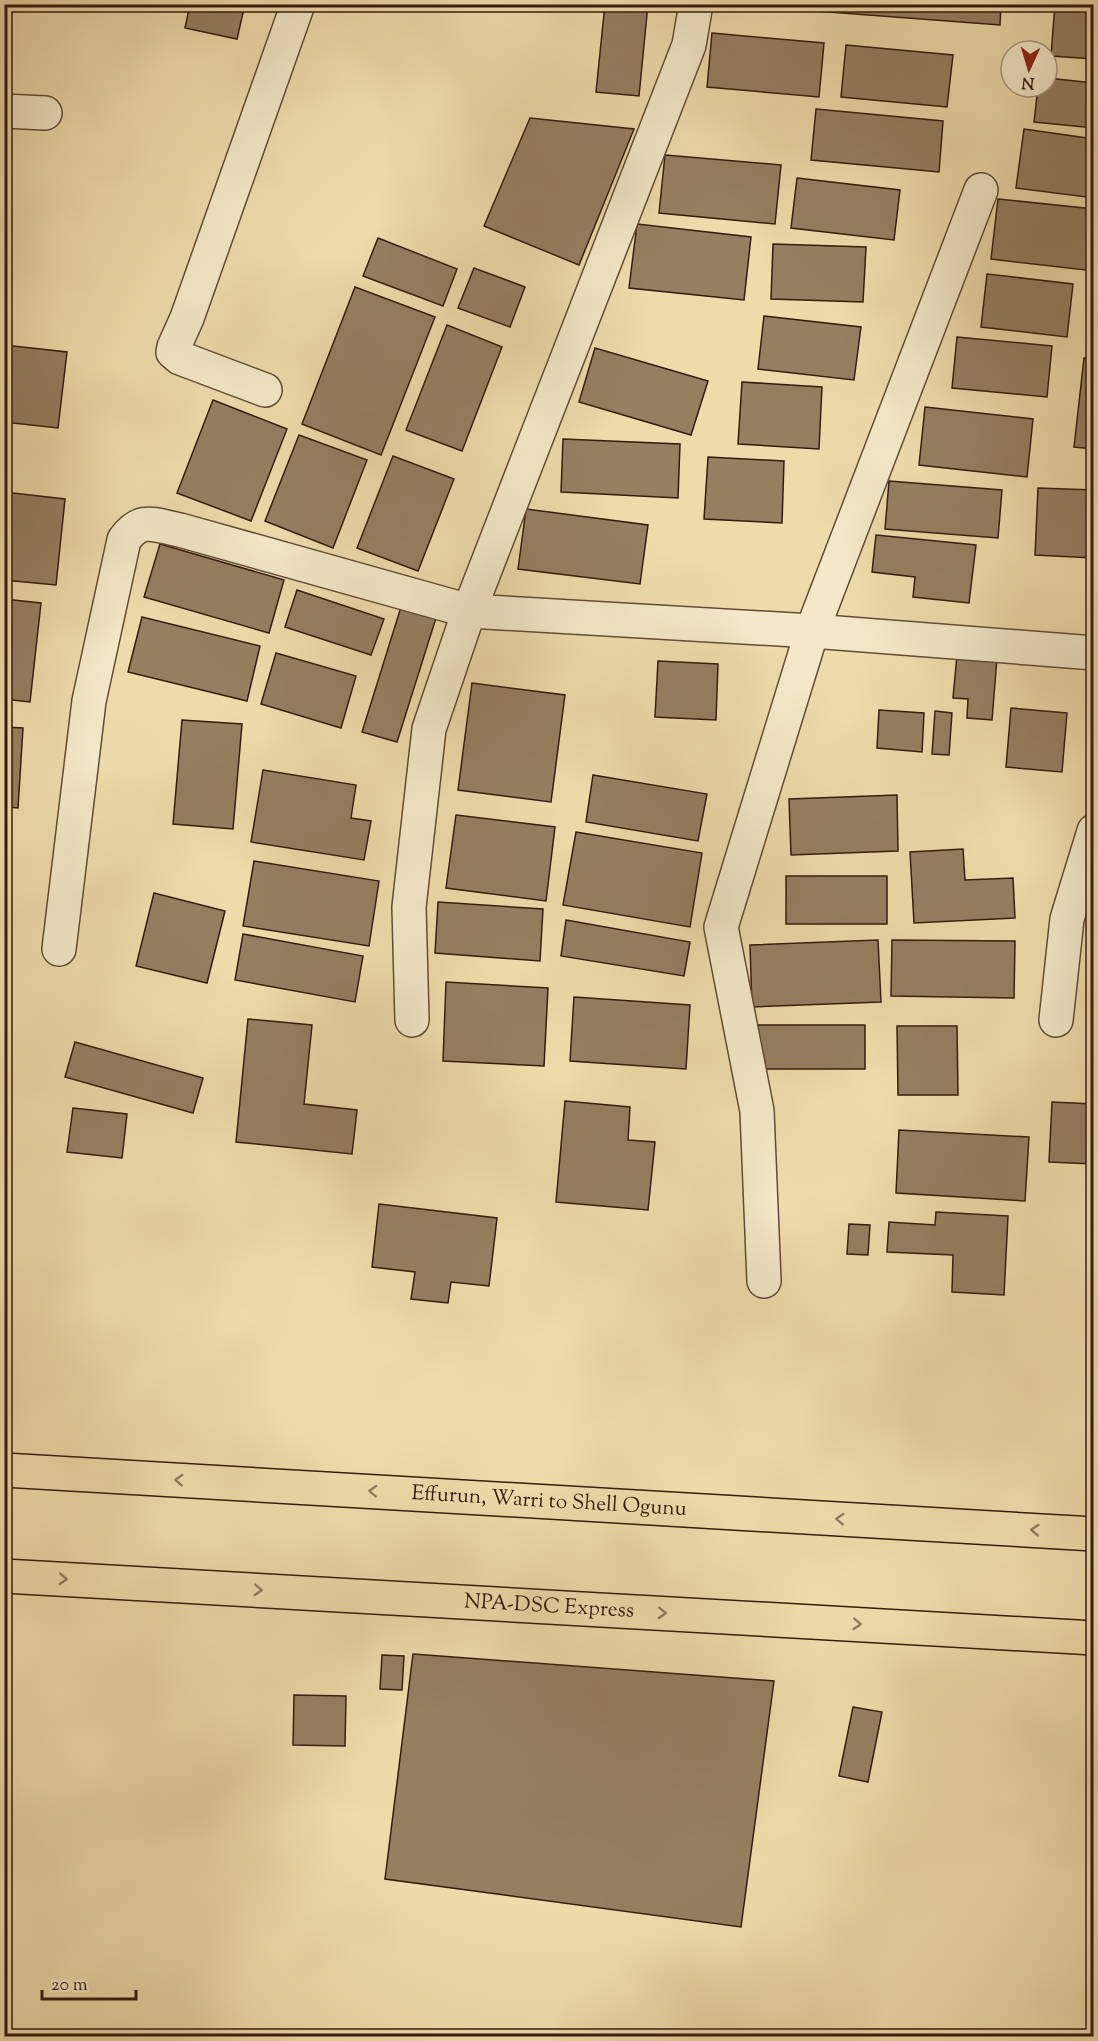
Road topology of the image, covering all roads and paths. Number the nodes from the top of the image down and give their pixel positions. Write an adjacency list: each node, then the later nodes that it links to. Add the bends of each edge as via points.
1 (298, 4): 6 (street, via 173,352)
2 (696, 4): 7 (street, via 688,45)
3 (4, 111): 4 (street)
4 (45, 113)
5 (981, 190): 8 (street)
6 (265, 390)
7 (469, 611): 8 (street); 11 (street, via 180,530 142,523 131,529 124,540 89,701); 12 (street, via 429,729 409,907)
8 (812, 632): 9 (street); 14 (street, via 721,927 757,1111)
9 (1094, 653)
10 (1094, 831): 13 (street, via 1067,919)
11 (59, 949)
12 (412, 1020)
13 (1056, 1020)
14 (764, 1281)
15 (4, 1470): 16 (main road, Effurun, Warri to Shell Ogunu, one-way to 15)
16 (1094, 1534)
17 (4, 1576): 18 (main road, NPA-DSC Express, one-way to 18)
18 (1094, 1638)

